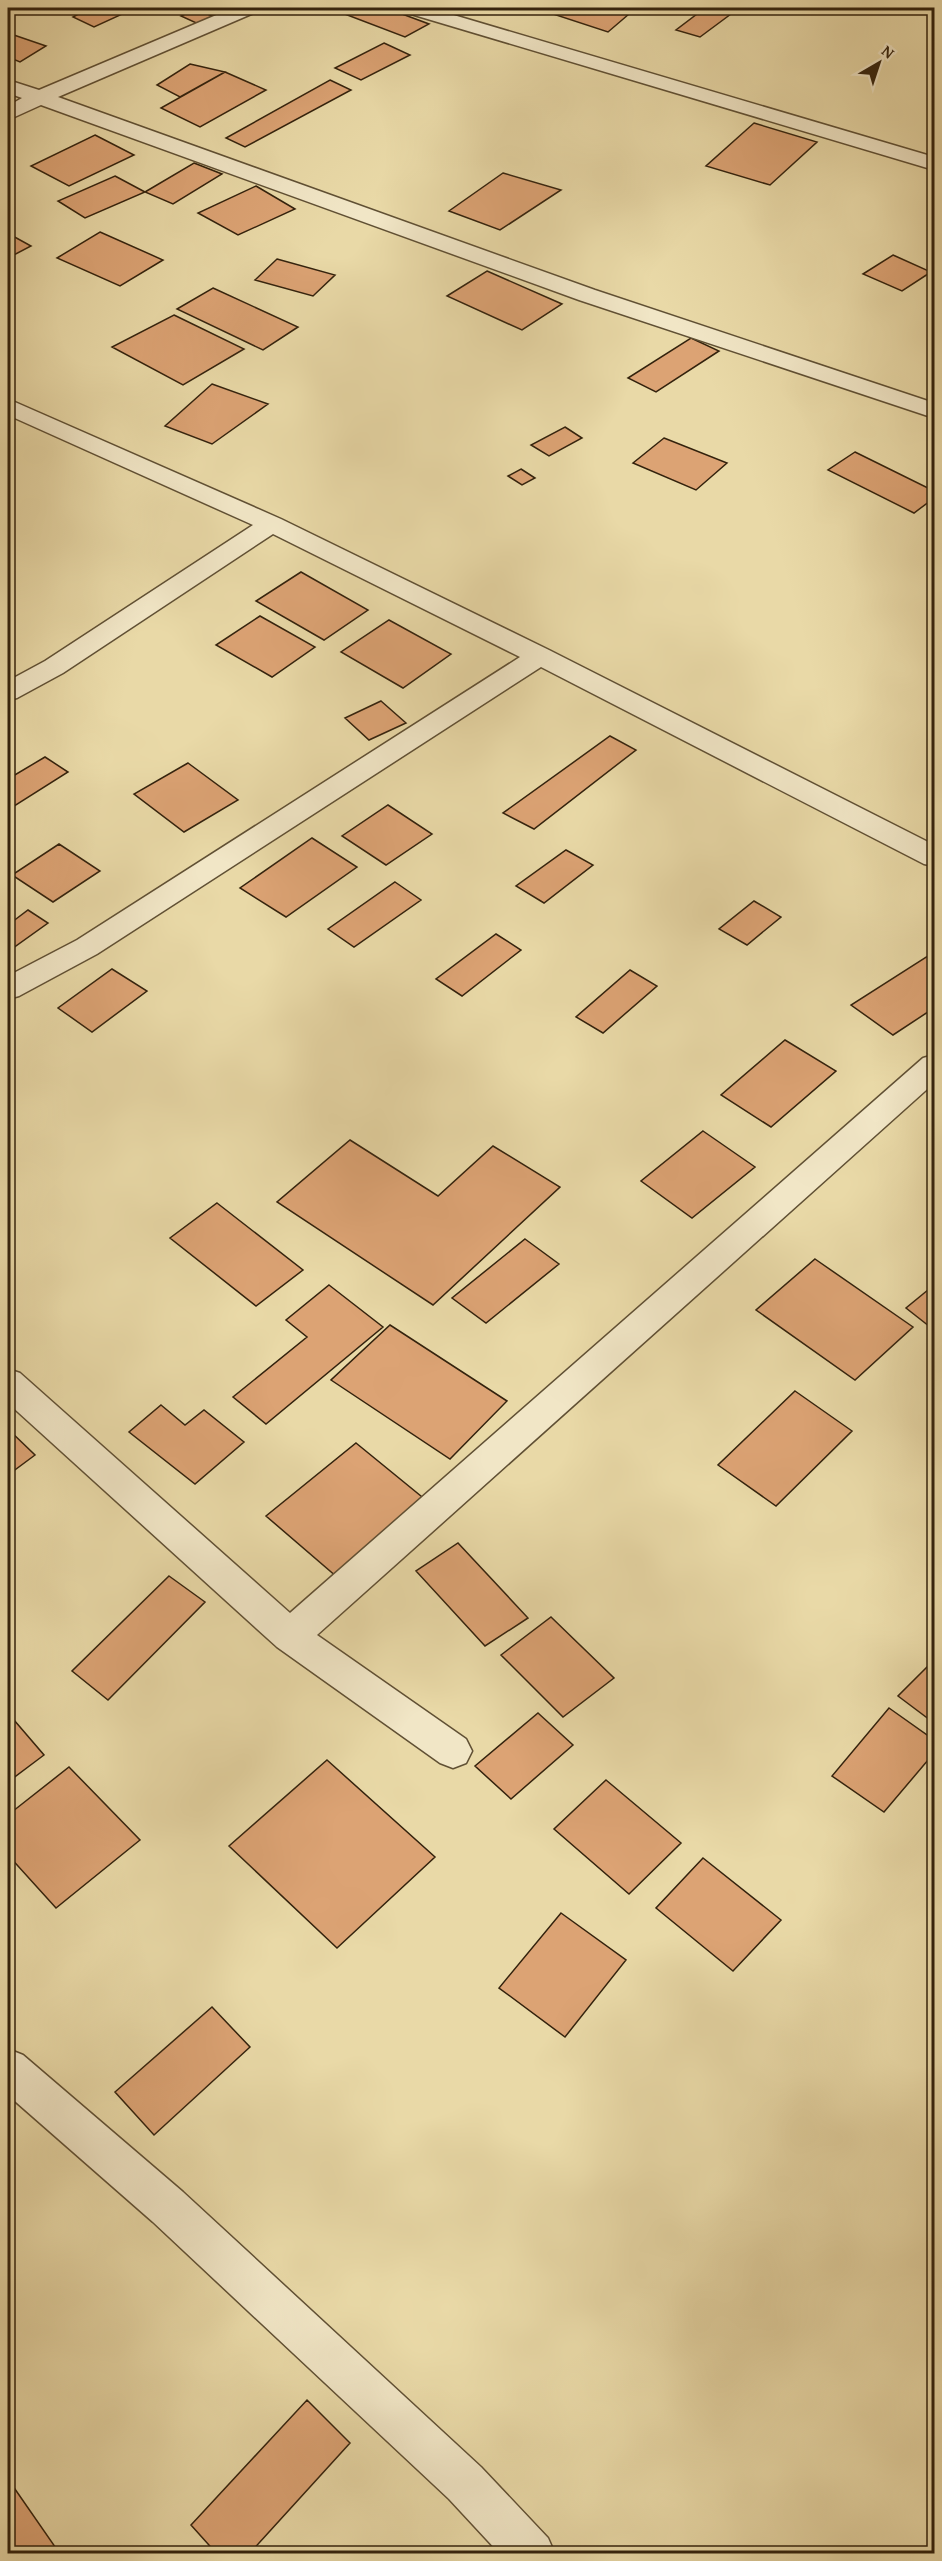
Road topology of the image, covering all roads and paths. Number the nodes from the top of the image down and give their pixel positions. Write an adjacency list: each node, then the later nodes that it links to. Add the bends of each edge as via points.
1 (249, 8): 4 (street)
2 (411, 8): 6 (street)
3 (8, 86): 4 (street)
4 (40, 97): 5 (street); 8 (street, via 587,295)
5 (8, 114)
6 (934, 164)
7 (8, 406): 9 (street)
8 (934, 411)
9 (272, 524): 10 (street); 11 (street, via 54,667)
10 (540, 656): 12 (street); 13 (street, via 87,947)
11 (8, 692)
12 (934, 857)
13 (8, 989)
14 (934, 1066): 16 (street)
15 (8, 1383): 16 (street)
16 (290, 1636): 17 (street)
17 (453, 1751)
18 (8, 2069): 19 (street, via 211,2248 465,2483)
19 (532, 2553)

